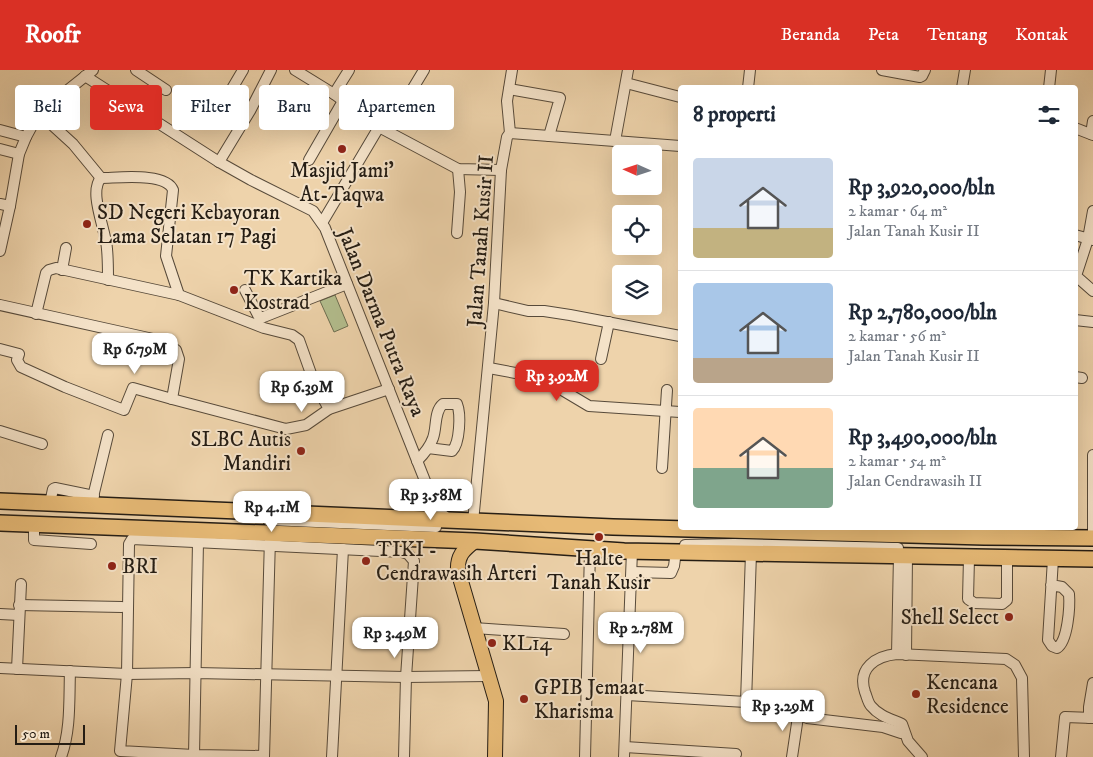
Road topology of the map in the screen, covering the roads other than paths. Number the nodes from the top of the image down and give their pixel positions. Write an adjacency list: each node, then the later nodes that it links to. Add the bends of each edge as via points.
1 (136, 70): 23 (street)
2 (243, 70): 17 (street)
3 (271, 70): 44 (street)
4 (295, 70): 24 (street)
5 (349, 70): 24 (street)
6 (424, 70): 18 (street)
7 (512, 70): 22 (street)
8 (628, 70): 15 (street)
9 (750, 70): 19 (street)
10 (882, 70): 11 (street, via 920,77)
11 (925, 70)
12 (965, 70): 20 (street)
13 (1051, 70): 21 (street)
14 (89, 73): 16 (street); 44 (street, Jalan Darma Putra Raya)
15 (626, 83): 25 (street); 39 (street)
16 (74, 85)
17 (234, 85)
18 (415, 85)
19 (748, 85)
20 (962, 85)
21 (1049, 85)
22 (509, 89): 35 (street); 37 (street, via 560,98)
23 (166, 90)
24 (334, 94): 26 (street)
25 (678, 96)
26 (339, 98)
27 (339, 108): 43 (street)
28 (1093, 121): 36 (street)
29 (1078, 129): 36 (street)
30 (0, 130): 38 (street)
31 (30, 130): 38 (street)
32 (58, 130): 47 (street)
33 (377, 130): 50 (street)
34 (385, 130): 45 (street)
35 (510, 133): 37 (street, Jalan Tanah Kusir II); 46 (street, Jalan Tanah Kusir II)
36 (1092, 134)
37 (549, 136): 39 (street, Jalan Tanah Kusir II)
38 (26, 137): 42 (street)
39 (615, 141): 40 (street, Jalan Tanah Kusir II)
40 (678, 146)
41 (0, 149): 42 (street)
42 (19, 154): 48 (street)
43 (309, 160)
44 (219, 162): 50 (street, Jalan Darma Putra Raya, via 314,211)
45 (458, 169): 46 (street); 51 (street)
46 (501, 170): 63 (street, Jalan Tanah Kusir II)
47 (101, 178): 58 (street, via 97,184 97,208 106,241); 62 (street, via 153,178 171,185 166,256)
48 (5, 205): 54 (street)
49 (1093, 211): 52 (street)
50 (322, 223): 59 (street, Jalan Darma Putra Raya)
51 (457, 233)
52 (1090, 239): 56 (street)
53 (66, 248): 55 (street)
54 (0, 251)
55 (62, 270): 58 (street); 65 (street, via 56,268 46,273)
56 (1078, 271)
57 (1078, 278): 61 (street)
58 (108, 280): 62 (street)
59 (347, 284): 60 (street, via 261,318); 73 (street, Jalan Darma Putra Raya)
60 (245, 290)
61 (1093, 291)
62 (179, 295): 76 (street, via 264,328 295,336 314,382)
63 (494, 303): 67 (street); 72 (street, Jalan Tanah Kusir II)
64 (0, 305): 65 (street)
65 (36, 314): 75 (street, via 167,344 176,350 179,359)
66 (1078, 320): 68 (street)
67 (609, 322): 69 (street); 71 (street)
68 (1093, 322)
69 (675, 336)
70 (0, 349): 75 (street, via 19,354 17,360 21,367 124,410 133,388)
71 (601, 359)
72 (489, 368): 77 (street, via 542,378 589,406); 93 (street, Jalan Tanah Kusir II)
73 (389, 389): 76 (street); 84 (street, Jalan Darma Putra Raya)
74 (667, 390): 77 (street)
75 (172, 399): 76 (street, via 286,429 306,425)
76 (330, 409)
77 (665, 411): 78 (street); 85 (street)
78 (678, 412)
79 (0, 431): 81 (street)
80 (108, 435): 86 (street)
81 (42, 444)
82 (428, 448): 82 (street, via 439,408 443,404 457,404 460,414 456,447 452,451); 84 (street)
83 (1093, 455): 103 (street)
84 (417, 461): 88 (street, Jalan Darma Putra Raya)
85 (662, 468)
86 (92, 500): 87 (highway, via 50,503); 91 (highway)
87 (0, 501)
88 (433, 501): 91 (street); 92 (street, Jalan Darma Putra Raya)
89 (0, 506): 110 (street, via 408,526)
90 (0, 516): 115 (street, via 416,532 625,546 734,544)
91 (422, 520): 92 (highway)
92 (451, 521): 93 (highway)
93 (473, 522): 96 (highway)
94 (0, 523): 95 (highway)
95 (34, 525): 104 (highway); 108 (street, via 34,540)
96 (678, 528)
97 (769, 530): 98 (highway)
98 (896, 531): 99 (highway)
99 (984, 532): 100 (highway)
100 (1010, 532): 101 (highway)
101 (1040, 533): 102 (highway)
102 (1058, 533): 103 (highway)
103 (1093, 538)
104 (270, 539): 106 (street); 107 (highway); 111 (street); 136 (street)
105 (475, 541): 109 (highway); 112 (highway); 128 (main road, via 463,550 458,562)
106 (198, 542): 134 (street); 135 (street, via 130,540)
107 (355, 543): 109 (highway); 111 (street)
108 (91, 544)
109 (402, 545): 139 (street, via 414,561)
110 (1093, 545)
111 (343, 549): 137 (street)
112 (590, 550): 113 (highway); 154 (street)
113 (632, 551): 114 (highway); 122 (street)
114 (676, 551): 116 (highway); 122 (street, via 671,572)
115 (1093, 552)
116 (751, 553): 117 (highway); 142 (street)
117 (903, 555): 118 (highway); 130 (street)
118 (969, 558): 119 (highway); 119 (street, via 968,599 974,603 1002,604 1007,600)
119 (1007, 558): 120 (highway)
120 (1053, 559): 121 (highway); 124 (street)
121 (1093, 559)
122 (632, 572): 141 (street)
123 (21, 584): 126 (street)
124 (1051, 585): 124 (street, via 1048,640 1057,648 1063,641 1070,594 1062,587)
125 (122, 606): 126 (street)
126 (19, 610): 127 (street); 132 (street)
127 (0, 614)
128 (474, 628): 129 (street); 138 (main road)
129 (564, 634)
130 (902, 654): 156 (street, via 885,655 872,663 862,683 870,705 880,714 902,724 908,741); 157 (street, via 1006,659 1015,665 1022,678)
131 (0, 668): 132 (street)
132 (17, 669): 133 (street)
133 (70, 671): 135 (street); 150 (street, via 68,726)
134 (196, 673): 135 (street); 136 (street); 148 (street)
135 (126, 674): 148 (street, via 120,751)
136 (267, 674): 137 (street); 149 (street)
137 (336, 676): 139 (street); 151 (street)
138 (489, 676): 139 (street); 153 (main road, via 496,701)
139 (406, 677): 152 (street)
140 (1093, 683): 144 (street)
141 (627, 694): 142 (street); 146 (street)
142 (746, 702): 143 (street, via 766,699)
143 (799, 710): 145 (street, via 807,718 883,727); 155 (street)
144 (1091, 718): 158 (street, via 1065,716)
145 (901, 733)
146 (624, 752): 147 (street)
147 (736, 754)
148 (194, 755): 149 (street)
149 (264, 756)
150 (61, 757)
151 (332, 757)
152 (404, 757)
153 (495, 757)
154 (585, 757)
155 (792, 757)
156 (922, 757)
157 (1024, 757)
158 (1061, 757)

